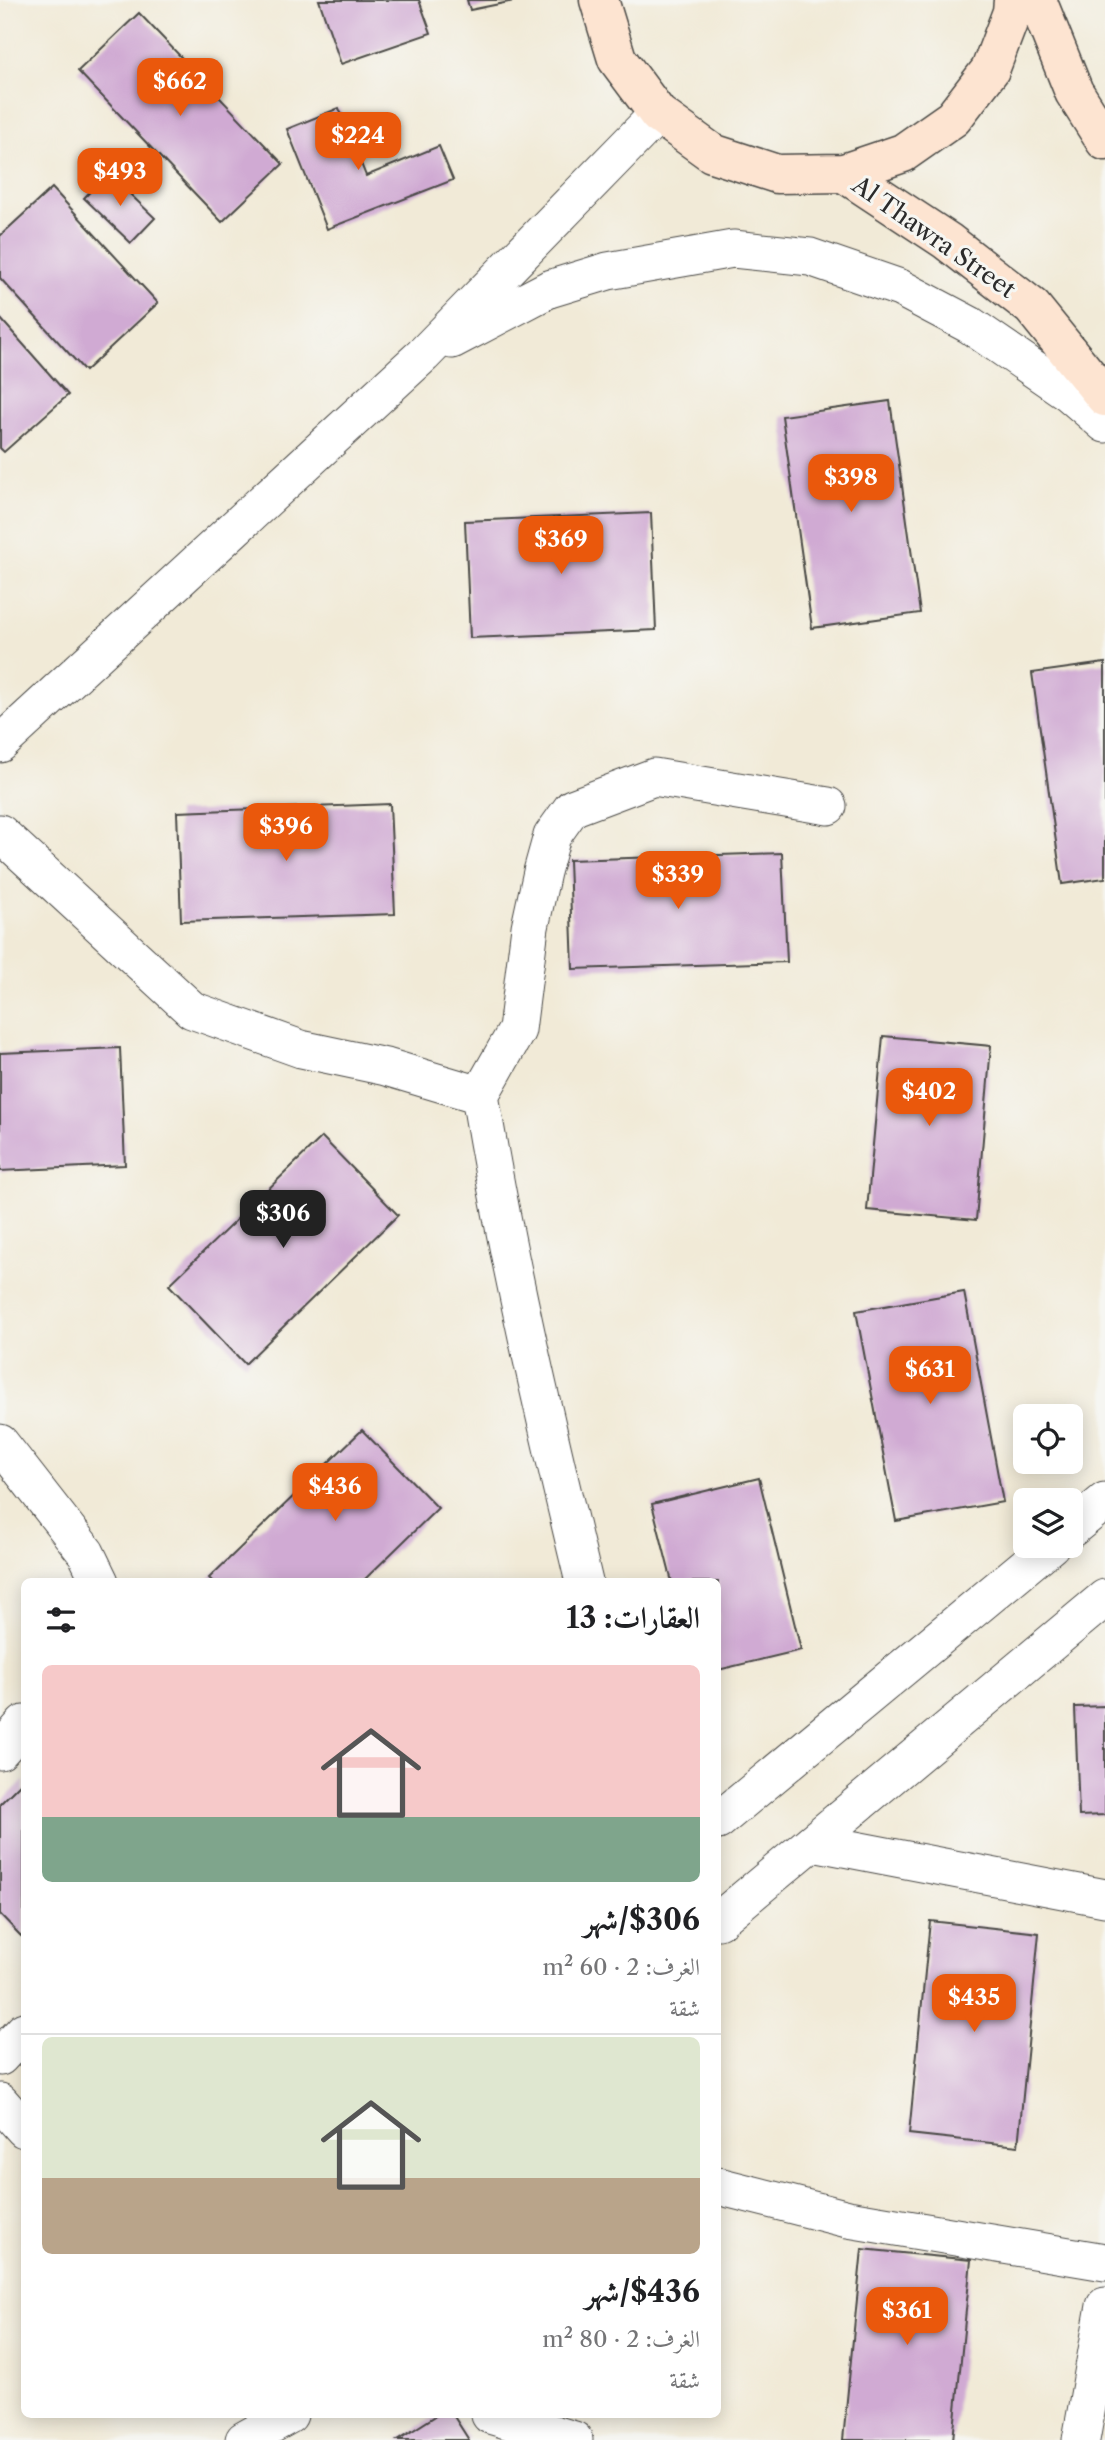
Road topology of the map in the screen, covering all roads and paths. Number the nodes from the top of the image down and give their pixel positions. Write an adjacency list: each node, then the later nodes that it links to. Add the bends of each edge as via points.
1 (599, 0): 4 (main road, via 617,60)
2 (1013, 0): 6 (main road, via 990,70 953,118 903,153)
3 (1037, 0): 5 (main road, via 1074,92)
4 (658, 114): 6 (main road, via 712,153 777,174); 7 (street)
5 (1105, 141)
6 (844, 173): 8 (main road, Al Thawra Street, via 947,241 1032,306)
7 (423, 355): 9 (street, via 550,289 608,271 746,250 810,257 900,288 970,325 1069,393); 10 (street)
8 (1105, 397)
9 (1105, 424)
10 (0, 744)
11 (828, 806): 13 (street, via 654,777 572,808 552,836 542,872 517,1030)
12 (0, 833): 13 (street, via 192,1010 301,1049)
13 (480, 1095): 19 (street, via 510,1263)
14 (0, 1443): 18 (street, via 86,1553)
15 (1105, 1501): 16 (street)
16 (1083, 1519)
17 (1035, 1558): 23 (street)
18 (98, 1578)
19 (583, 1578)
20 (1105, 1598): 24 (street)
21 (21, 1727): 22 (street)
22 (0, 1751)
23 (721, 1819)
24 (813, 1842): 25 (street); 26 (street)
25 (1105, 1898)
26 (721, 1913)
27 (21, 2034): 28 (street)
28 (0, 2057)
29 (721, 2187): 30 (street, via 848,2219)
30 (1105, 2262)
31 (1105, 2306): 38 (street)
32 (284, 2418): 35 (street)
33 (485, 2418): 36 (street)
34 (500, 2418): 37 (street)
35 (244, 2440)
36 (495, 2440)
37 (574, 2440)
38 (1080, 2440)

